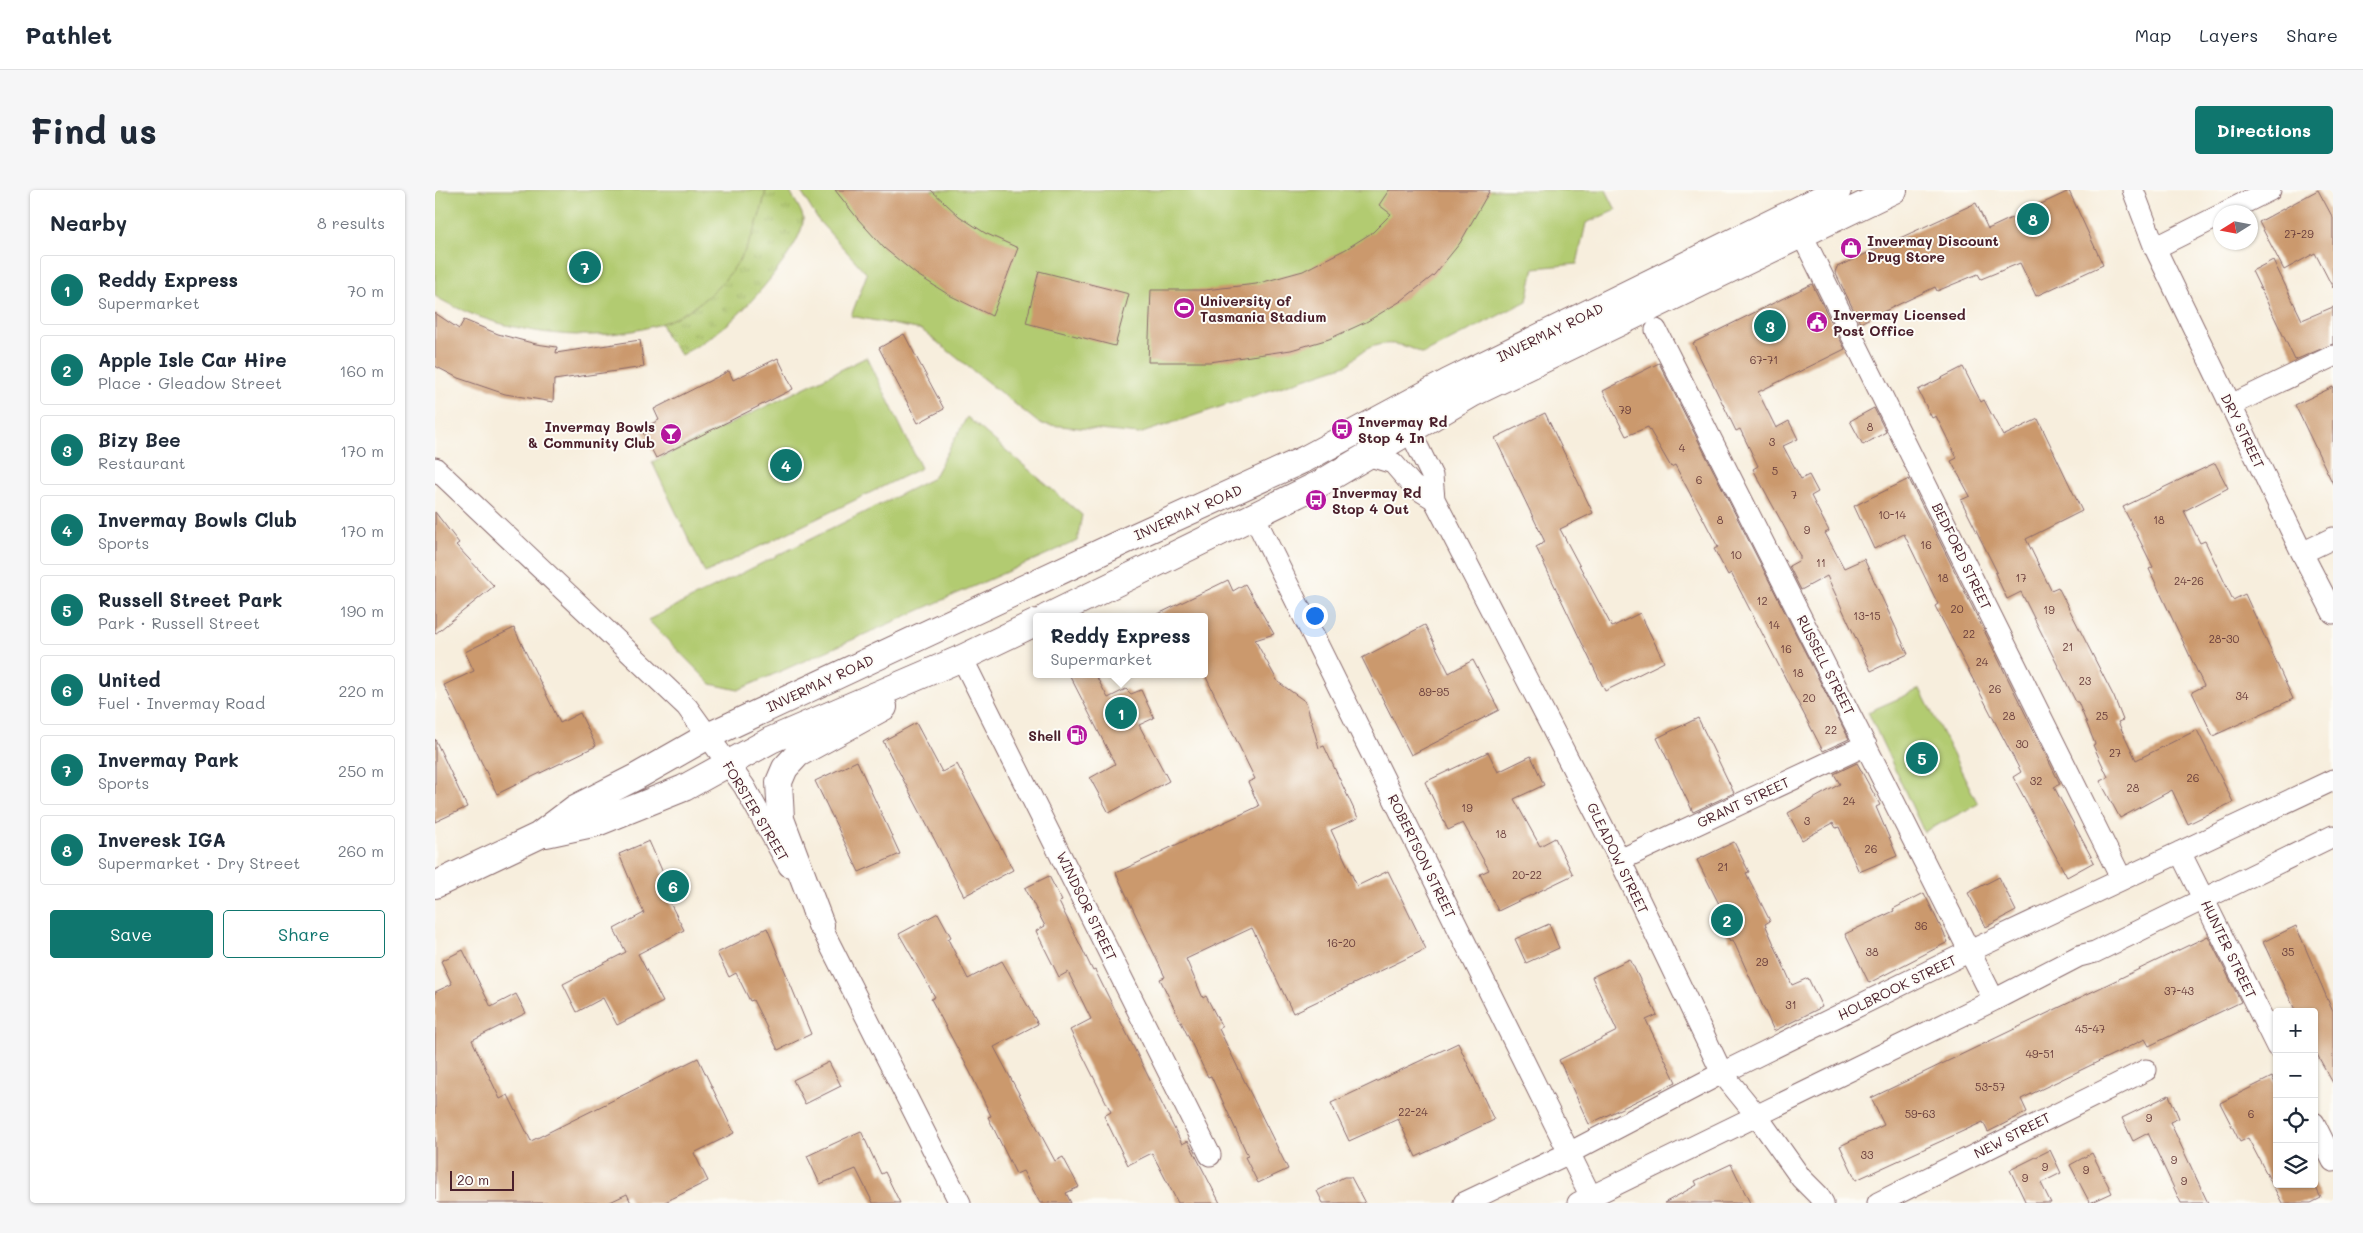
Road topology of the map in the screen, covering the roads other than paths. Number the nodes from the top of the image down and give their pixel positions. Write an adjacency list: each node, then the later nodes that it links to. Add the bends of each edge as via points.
1 (1839, 190): 2 (main road, via 1851,196); 11 (main road, INVERMAY ROAD)
2 (1864, 190)
3 (1894, 190): 9 (main road, INVERMAY ROAD)
4 (2118, 190): 10 (street, DRY STREET)
5 (2133, 190): 10 (street, DRY STREET)
6 (2270, 190): 7 (street)
7 (2240, 205)
8 (2213, 219): 10 (street)
9 (1802, 235): 11 (main road, via 1790,227 1750,246); 15 (main road, INVERMAY ROAD, via 1489,386); 34 (street, BEDFORD STREET)
10 (2155, 248): 14 (street, DRY STREET)
11 (1694, 261): 15 (main road, INVERMAY ROAD, via 1448,382)
12 (1656, 330): 27 (street, RUSSELL STREET)
13 (2333, 356): 14 (street)
14 (2231, 405): 21 (street, DRY STREET)
15 (1403, 420): 16 (main road, INVERMAY ROAD); 18 (street, GLEADOW STREET, via 1432,476); 26 (main road, INVERMAY ROAD, via 1305,459 1129,539)
16 (1367, 455): 18 (street, via 1393,463 1413,486); 19 (main road, INVERMAY ROAD, via 1321,483)
17 (438, 477): 26 (street, FORSTER STREET, via 687,707)
18 (1434, 499): 33 (street, GLEADOW STREET)
19 (1254, 516): 22 (main road, INVERMAY ROAD); 45 (street, ROBERTSON STREET)
20 (2333, 538): 21 (street)
21 (2302, 553): 23 (street, DRY STREET)
22 (1055, 613)
23 (2333, 613)
24 (1033, 624): 25 (main road, INVERMAY ROAD)
25 (951, 663): 28 (main road, INVERMAY ROAD, via 771,740); 37 (main road, via 876,713 798,754 785,768 779,782 781,819); 46 (street, WINDSOR STREET)
26 (709, 736): 28 (street, FORSTER STREET); 30 (main road, INVERMAY ROAD, via 575,808)
27 (1866, 745): 33 (street, GRANT STREET); 38 (street, RUSSELL STREET)
28 (728, 764): 30 (main road, INVERMAY ROAD, via 685,788 597,823); 37 (street, FORSTER STREET, via 744,786)
29 (2333, 780): 32 (street, HOLBROOK STREET)
30 (539, 836): 35 (main road, INVERMAY ROAD)
31 (2333, 836): 36 (street)
32 (2180, 852): 34 (street, HOLBROOK STREET); 36 (street, HUNTER STREET)
33 (1620, 860): 42 (street, GLEADOW STREET)
34 (2121, 878): 38 (street, HOLBROOK STREET)
35 (435, 885)
36 (2204, 900): 39 (street, via 2095,952 2079,956); 40 (street, HUNTER STREET)
37 (821, 925): 49 (street, FORSTER STREET)
38 (1970, 951): 39 (street, RUSSELL STREET); 42 (street, HOLBROOK STREET)
39 (1994, 1000): 43 (street)
40 (2273, 1039)
41 (2146, 1070): 52 (street, NEW STREET)
42 (1722, 1073): 43 (street, GLEADOW STREET); 45 (street, HOLBROOK STREET)
43 (1757, 1116): 48 (street); 51 (street, GLEADOW STREET)
44 (2318, 1131): 47 (street)
45 (1569, 1153): 48 (street, ROBERTSON STREET); 50 (street, HOLBROOK STREET)
46 (1210, 1154)
47 (2333, 1161)
48 (1585, 1200)
49 (961, 1203)
50 (1464, 1203)
51 (1823, 1203)
52 (1878, 1203)

